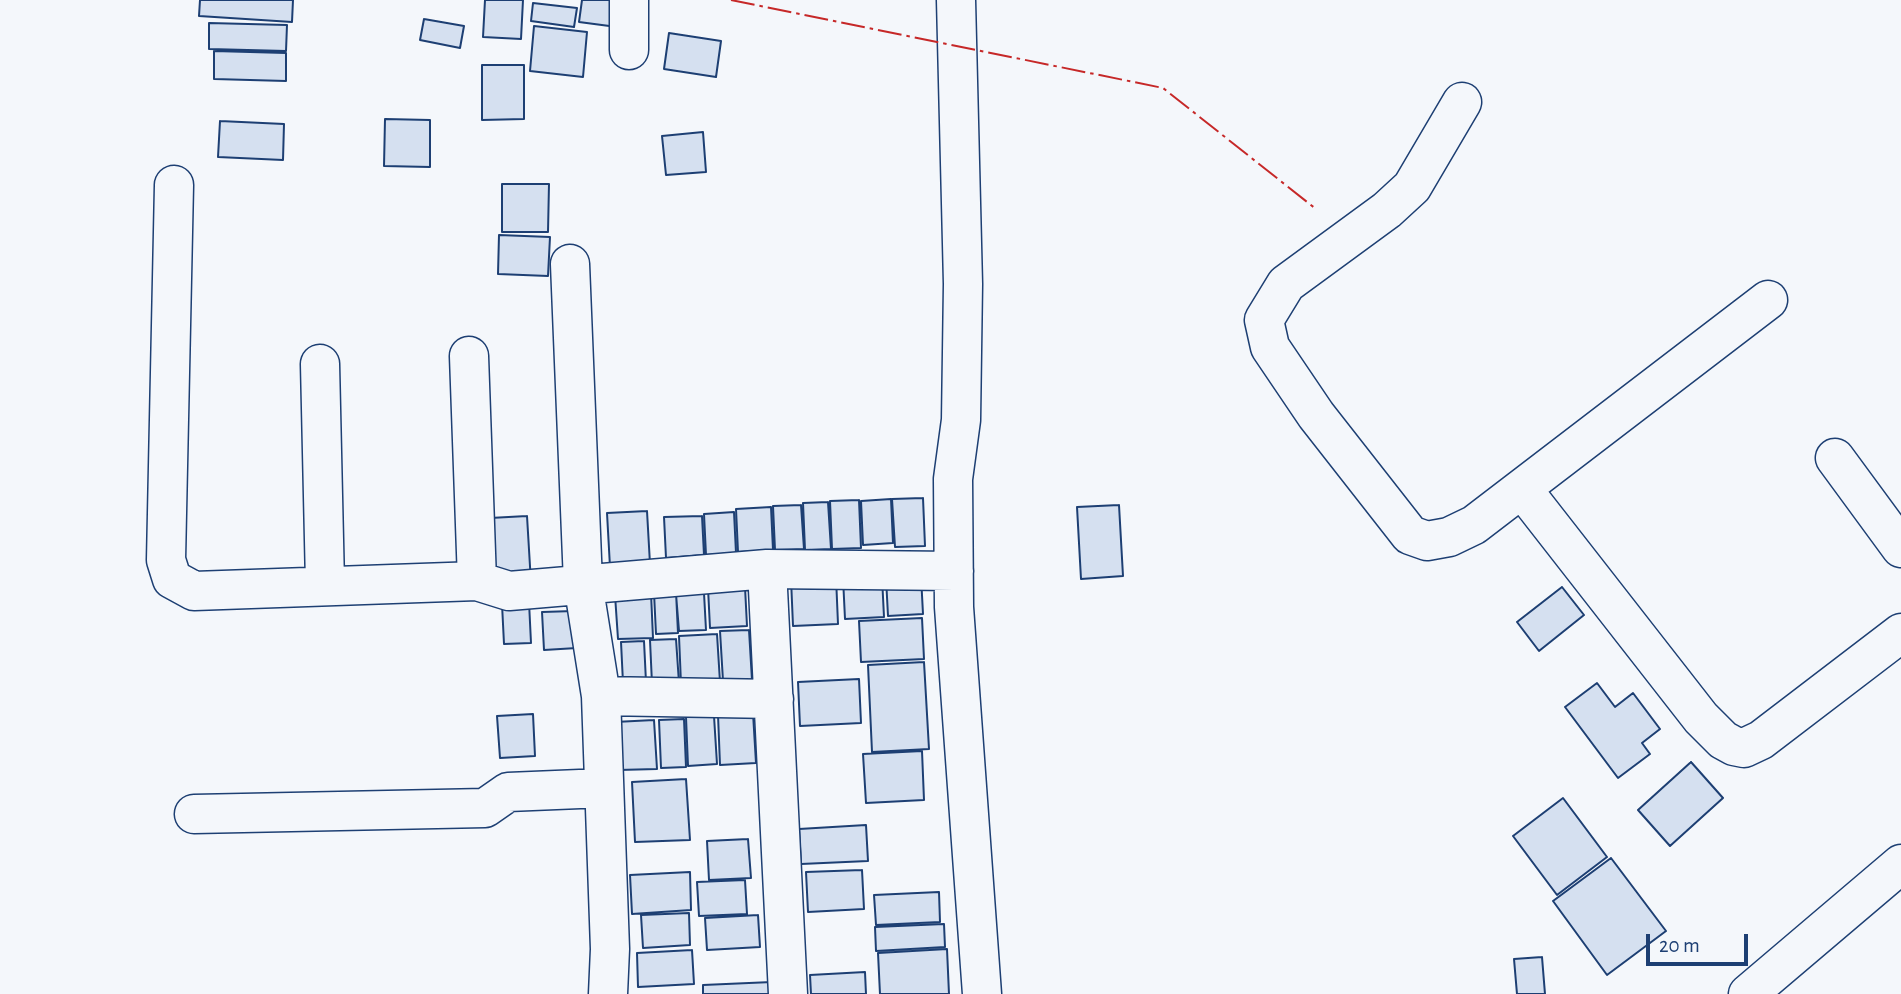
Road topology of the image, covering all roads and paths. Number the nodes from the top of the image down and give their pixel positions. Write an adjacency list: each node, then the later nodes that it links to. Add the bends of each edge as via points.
1 (629, 0): 3 (main road)
2 (956, 0): 14 (main road, via 963,284 961,420 953,479)
3 (629, 50)
4 (1462, 102): 11 (main road, via 1412,187 1286,284 1264,320 1270,347 1285,370 1410,535 1427,541 1449,537 1474,526)
5 (174, 185): 17 (main road, via 166,560 172,579 194,591)
6 (569, 264): 16 (main road)
7 (1768, 300): 11 (main road)
8 (469, 356): 15 (main road)
9 (320, 364): 17 (main road)
10 (1835, 458): 12 (main road)
11 (1523, 490): 18 (main road, via 1701,718 1734,746 1744,748 1761,740)
12 (1901, 548)
13 (767, 569): 14 (main road); 16 (main road); 20 (main road)
14 (954, 571): 26 (main road)
15 (477, 581): 16 (main road, via 509,591); 17 (main road)
16 (583, 583): 19 (main road)
17 (325, 584)
18 (1901, 633)
19 (601, 696): 20 (main road); 21 (main road)
20 (774, 699): 25 (main road)
21 (604, 789): 22 (main road, via 508,792 485,808); 24 (main road)
22 (194, 814)
23 (1901, 864): 27 (main road)
24 (608, 994)
25 (788, 994)
26 (982, 994)
27 (1748, 994)

